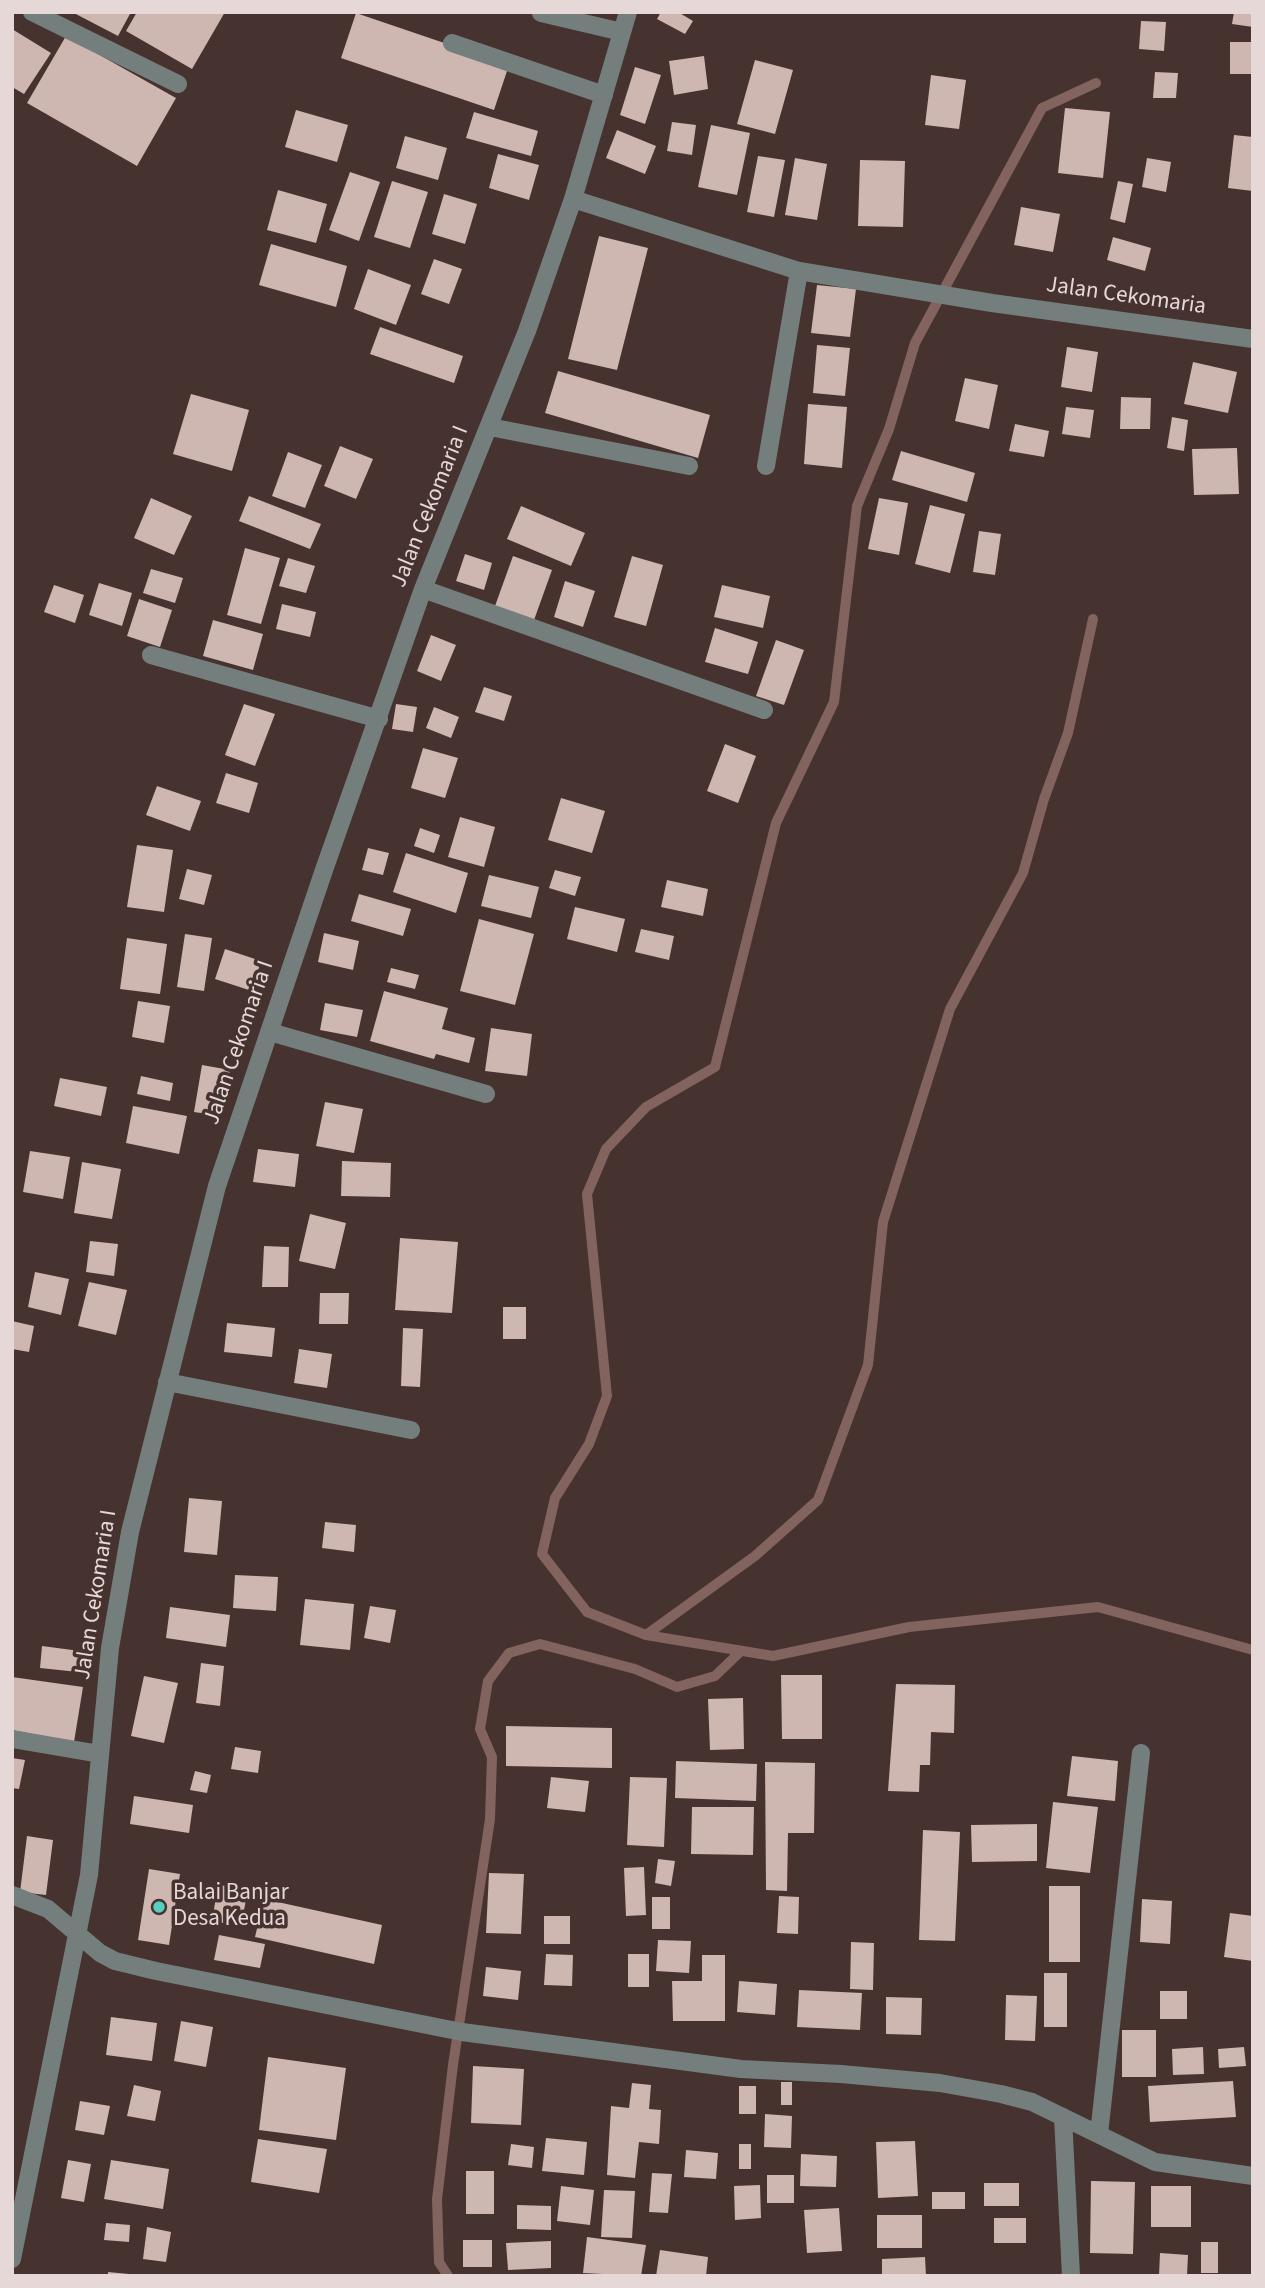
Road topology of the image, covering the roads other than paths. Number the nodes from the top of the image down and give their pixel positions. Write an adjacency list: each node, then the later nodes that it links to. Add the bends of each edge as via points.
1 (628, 12): 4 (street, Jalan Cekomaria I)
2 (541, 13): 4 (street)
3 (44, 15): 6 (street)
4 (622, 32): 7 (street, Jalan Cekomaria I)
5 (452, 43): 7 (street)
6 (178, 84)
7 (604, 95): 8 (street, Jalan Cekomaria I)
8 (573, 199): 9 (street, Jalan Cekomaria); 11 (street, Jalan Cekomaria I)
9 (799, 271): 10 (street, Jalan Cekomaria); 13 (street)
10 (1253, 339)
11 (490, 427): 12 (street); 14 (street, Jalan Cekomaria I)
12 (688, 466)
13 (766, 466)
14 (424, 589): 16 (street); 17 (street, Jalan Cekomaria I)
15 (151, 655): 17 (street)
16 (764, 710)
17 (379, 719): 18 (street, Jalan Cekomaria I)
18 (270, 1032): 19 (street); 20 (street, Jalan Cekomaria I, via 217,1186)
19 (486, 1094)
20 (167, 1382): 21 (street); 24 (street, Jalan Cekomaria I, via 126,1558 110,1648)
21 (411, 1430)
22 (12, 1739): 24 (street)
23 (1141, 1753): 28 (street)
24 (100, 1754): 26 (street, Jalan Cekomaria I, via 89,1875)
25 (12, 1895): 26 (street, via 48,1909)
26 (78, 1935): 27 (street, via 115,1961 430,2027 741,2069 940,2083 1032,2102); 30 (street)
27 (1063, 2117): 28 (street); 32 (street)
28 (1099, 2134): 29 (street, via 1155,2162)
29 (1253, 2176)
30 (20, 2185): 31 (street)
31 (12, 2259)
32 (1071, 2276)

